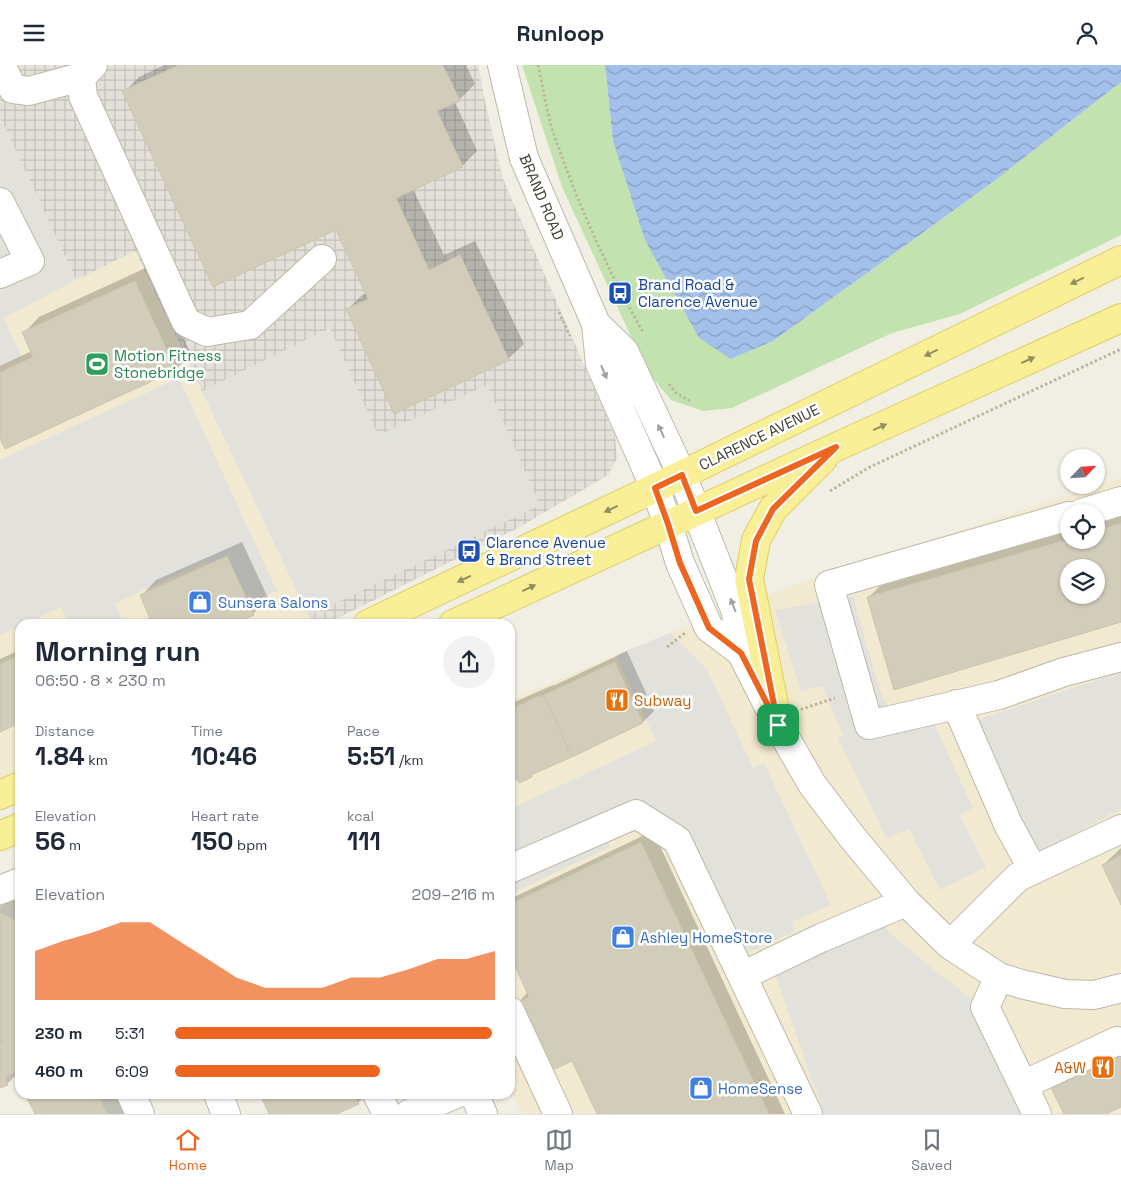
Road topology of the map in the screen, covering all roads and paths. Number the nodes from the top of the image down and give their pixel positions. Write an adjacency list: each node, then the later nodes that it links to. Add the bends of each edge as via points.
1 (1, 65): 4 (street, via 12,89 29,91)
2 (502, 65): 10 (street, BRAND ROAD, via 524,158)
3 (538, 65): 11 (path, via 552,127 586,217 610,273)
4 (87, 71): 6 (street, via 84,96 186,322 207,332 250,325)
5 (0, 202): 8 (street, via 30,261)
6 (322, 259)
7 (1121, 260): 16 (main road, CLARENCE AVENUE, one-way to 16)
8 (0, 274)
9 (1121, 318): 15 (main road, one-way to 9)
10 (596, 324): 16 (street, BRAND ROAD, one-way to 10, via 624,351); 17 (street, BRAND ROAD, one-way to 17, via 600,364)
11 (646, 338)
12 (1121, 349): 18 (path, via 868,468)
13 (666, 379): 14 (path, via 676,393)
14 (690, 401)
15 (836, 447): 21 (main road); 31 (main road, via 773,509 756,541 749,579)
16 (682, 475): 17 (main road, CLARENCE AVENUE); 21 (street, BRAND ROAD)
17 (655, 488): 23 (street, BRAND ROAD); 24 (main road, CLARENCE AVENUE, one-way to 24)
18 (829, 491)
19 (1121, 501): 20 (street)
20 (1105, 506)
21 (696, 511): 23 (main road); 26 (street, BRAND ROAD, one-way to 21, via 736,611)
22 (1060, 519): 28 (street, via 829,585)
23 (668, 524): 25 (main road, one-way to 23); 26 (street, BRAND ROAD, via 680,563 709,628)
24 (379, 619)
25 (464, 619)
26 (741, 653): 31 (street)
27 (1121, 657): 30 (street, via 1064,672 1000,695)
28 (859, 690): 29 (path, via 802,709); 30 (street, via 869,725)
29 (798, 702)
30 (956, 704): 38 (street, via 1008,824)
31 (778, 725): 41 (street, via 812,784)
32 (15, 788): 33 (main road)
33 (0, 795)
34 (15, 829): 36 (main road)
35 (1121, 829): 38 (street)
36 (0, 836)
37 (515, 867): 43 (street, via 636,814 677,839)
38 (1033, 870): 42 (street, via 1018,877)
39 (15, 884): 40 (street)
40 (0, 890)
41 (906, 902): 42 (street); 43 (street)
42 (950, 945): 44 (street)
43 (742, 976): 60 (street)
44 (999, 977): 45 (street, via 1065,994 1094,995); 48 (street, via 985,1007)
45 (1121, 987)
46 (515, 1022): 59 (street)
47 (1121, 1042): 48 (street, via 1117,1041)
48 (1023, 1085): 61 (street)
49 (132, 1099): 54 (street)
50 (220, 1099): 55 (street)
51 (380, 1099): 56 (street)
52 (444, 1099): 57 (street)
53 (476, 1099): 58 (street)
54 (140, 1114)
55 (226, 1114)
56 (387, 1114)
57 (409, 1114)
58 (483, 1114)
59 (558, 1114)
60 (808, 1114)
61 (1037, 1114)

